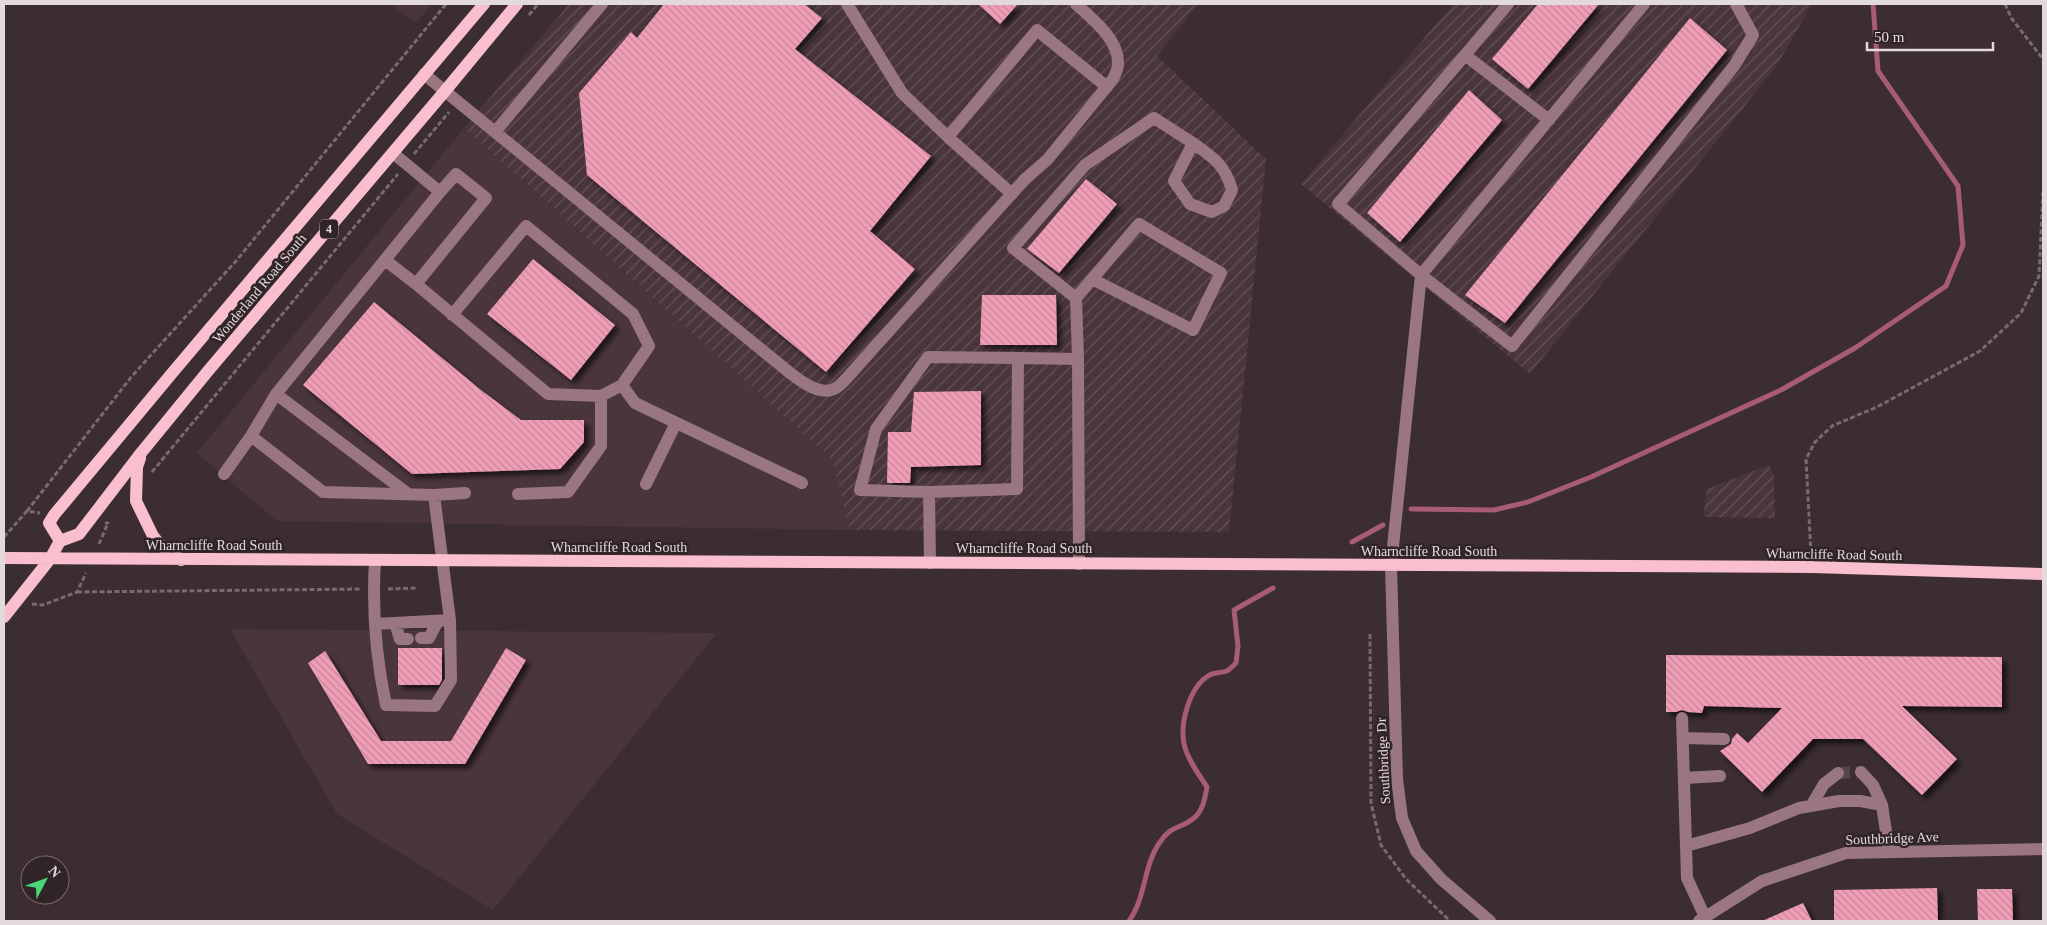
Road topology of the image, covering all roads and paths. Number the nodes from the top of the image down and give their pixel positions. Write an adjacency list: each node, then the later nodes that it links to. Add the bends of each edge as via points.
1 (446, 4): 51 (path, via 236,261 132,376)
2 (484, 4): 15 (main road, Wonderland Road South / 4)
3 (517, 4): 17 (main road, Wonderland Road South / 4)
4 (538, 4): 12 (path)
5 (602, 4): 20 (street)
6 (847, 4): 21 (street, via 902,93)
7 (1076, 4): 16 (street, via 1113,43 1118,65)
8 (1508, 4): 13 (street)
9 (1644, 4): 19 (street)
10 (1736, 4): 29 (street, via 1753,35 1734,66 1512,346)
11 (2004, 4): 14 (path)
12 (526, 19)
13 (1465, 55): 19 (street); 29 (street, via 1338,204)
14 (2043, 59)
15 (424, 74): 17 (street); 52 (main road, Wonderland Road South / 4, via 54,515 49,523)
16 (1107, 87): 21 (street, via 1037,30); 27 (street, via 1047,160)
17 (445, 91): 18 (street); 23 (main road, Wonderland Road South / 4)
18 (458, 101): 20 (street); 24 (path)
19 (1549, 120): 29 (street)
20 (495, 132): 27 (street, via 773,359 812,388 824,391 834,389 846,378)
21 (948, 137): 27 (street)
22 (1193, 143): 22 (street, via 1174,181 1190,204 1212,212 1224,206 1232,190 1227,174 1211,155); 32 (street, via 1154,118 1085,165 1012,248)
23 (393, 153): 24 (street); 41 (main road, Wonderland Road South / 4)
24 (407, 162): 26 (street); 43 (path)
25 (2043, 191): 61 (path, via 2039,276 2021,313 1980,351 1877,406 1832,426 1815,442 1806,459)
26 (440, 192): 28 (street); 31 (street, via 456,174 486,198)
27 (1012, 194)
28 (385, 260): 31 (street); 37 (street)
29 (1421, 275): 60 (street, Southbridge Dr)
30 (1092, 280): 30 (street, via 1139,224 1221,273 1193,330); 32 (street)
31 (416, 284): 33 (street)
32 (1076, 298): 35 (street)
33 (452, 315): 36 (street, via 526,226 633,314 649,346); 38 (street, via 548,394)
34 (1018, 358): 35 (street); 47 (street, via 1016,489); 47 (street, via 928,358 876,429 860,490)
35 (1078, 359): 59 (street)
36 (622, 385): 38 (street); 39 (street, via 635,403)
37 (276, 394): 40 (street); 48 (street)
38 (601, 396): 49 (street, via 601,446 568,492)
39 (676, 423): 44 (street); 45 (street)
40 (251, 436): 42 (street); 48 (street, via 323,492)
41 (141, 453): 52 (main road, Wonderland Road South / 4, via 79,534); 55 (main road, via 137,467 136,501 153,536)
42 (224, 474)
43 (146, 478)
44 (802, 483)
45 (646, 484)
46 (465, 492): 50 (street)
47 (929, 492): 58 (street)
48 (407, 493): 50 (street)
49 (518, 494)
50 (434, 495): 57 (street)
51 (27, 511)
52 (60, 541): 54 (main road)
53 (4, 558): 54 (main road, Wharncliffe Road South)
54 (50, 559): 55 (main road, Wharncliffe Road South); 66 (main road)
55 (181, 560): 56 (main road, Wharncliffe Road South)
56 (375, 561): 57 (main road, Wharncliffe Road South); 64 (street)
57 (444, 561): 58 (main road, Wharncliffe Road South); 67 (street)
58 (930, 563): 59 (main road, Wharncliffe Road South)
59 (1079, 564): 60 (main road, Wharncliffe Road South)
60 (1392, 566): 61 (main road, Wharncliffe Road South); 85 (street, Southbridge Dr, via 1397,778 1402,818 1416,850 1441,879)
61 (1812, 567): 62 (main road, Wharncliffe Road South)
62 (2043, 574)
63 (417, 588): 64 (path)
64 (373, 589): 65 (path); 69 (street)
65 (77, 592)
66 (4, 617)
67 (444, 621): 68 (street); 69 (street, via 451,680 435,706 386,706 379,673); 70 (street, via 430,638)
68 (394, 623): 69 (street); 71 (street, via 400,639)
69 (376, 624)
70 (421, 638)
71 (408, 639)
72 (1682, 718): 73 (street)
73 (1682, 738): 74 (street); 78 (street)
74 (1724, 739)
75 (1861, 772): 80 (street, via 1873,785)
76 (1838, 773): 79 (street, via 1824,784)
77 (1720, 776): 78 (street)
78 (1684, 778): 81 (street)
79 (1811, 806): 80 (street, via 1839,801); 81 (street)
80 (1882, 806): 83 (street)
81 (1686, 846): 84 (street, via 1687,878)
82 (2043, 849): 83 (street, Southbridge Ave)
83 (1889, 852): 84 (street, Southbridge Ave, via 1846,852 1762,881)
84 (1702, 919)
85 (1490, 921)

